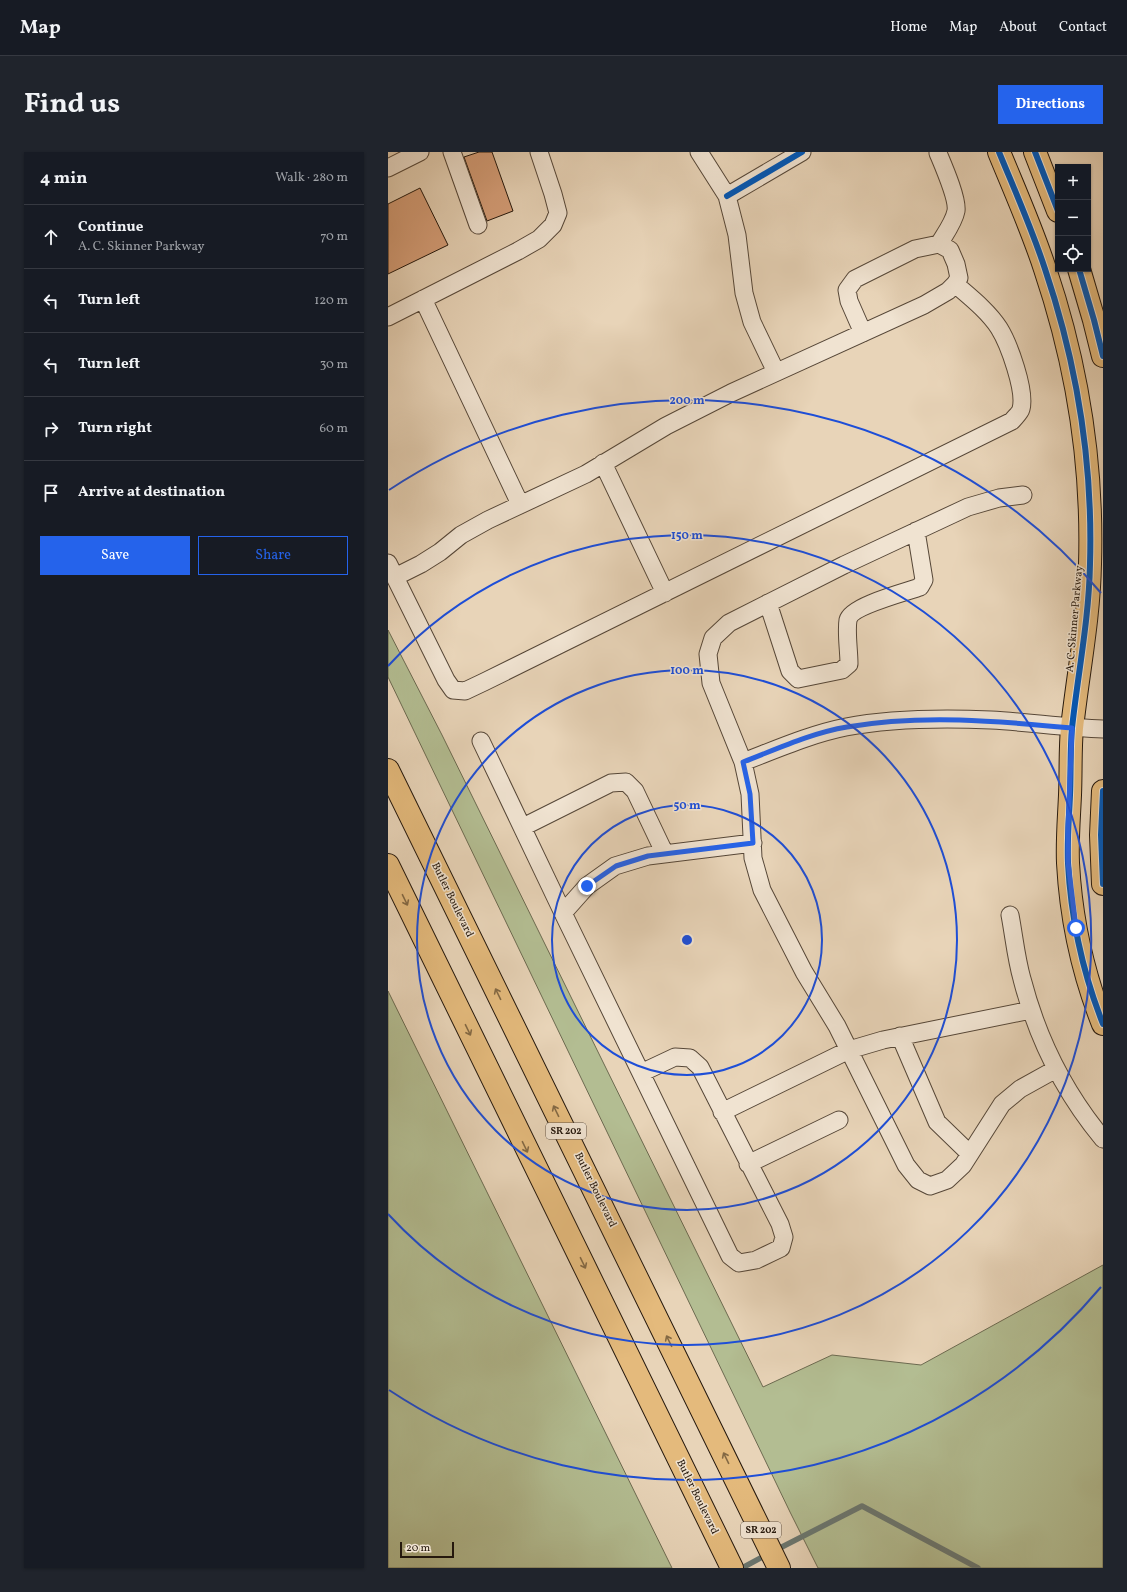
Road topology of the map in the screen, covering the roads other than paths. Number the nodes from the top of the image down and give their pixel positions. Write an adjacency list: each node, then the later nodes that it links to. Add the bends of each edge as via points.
1 (420, 152): 9 (street)
2 (452, 152): 12 (street)
3 (539, 152): 16 (street, via 558,213 553,225 539,239)
4 (699, 152): 10 (street)
5 (802, 152): 10 (street)
6 (1000, 152): 28 (main road, A. C. Skinner Parkway, via 1055,300 1072,365 1083,431 1090,515 1090,591)
7 (1035, 152): 11 (main road)
8 (938, 153): 13 (street, via 956,210)
9 (388, 168)
10 (727, 196): 20 (street, via 737,235 744,293 752,322)
11 (1055, 204)
12 (478, 224)
13 (939, 244): 15 (street, via 950,250 956,264 959,278); 18 (street, via 915,249 855,279 847,290)
14 (1080, 272): 19 (main road)
15 (955, 284): 18 (street, via 924,305); 26 (street, via 980,306 999,328 1014,362 1023,398 1021,411 1012,421)
16 (423, 300): 17 (street); 23 (street)
17 (388, 317)
18 (863, 333): 20 (street)
19 (1103, 356)
20 (776, 372): 21 (street, via 666,426)
21 (603, 463): 23 (street, via 586,474); 26 (street)
22 (1023, 495): 24 (street, via 999,498 968,507)
23 (520, 504): 25 (street, via 461,535 427,560)
24 (916, 531): 27 (street); 27 (street, via 924,580 920,587 852,613 848,619 849,664 842,670 798,679 790,671)
25 (392, 570): 26 (street, via 453,690 465,691)
26 (665, 593)
27 (768, 603): 31 (street, via 729,623 713,638 708,654 711,683)
28 (1072, 728): 29 (street); 31 (street, via 992,720 900,720 846,727 799,740); 42 (main road, A. C. Skinner Parkway, via 1068,828 1071,896 1082,962)
29 (1103, 729)
30 (481, 742): 34 (street)
31 (743, 762): 35 (street, via 750,794)
32 (388, 770): 53 (main road, Butler Boulevard / SR 202, one-way to 32)
33 (1103, 791): 38 (main road)
34 (523, 827): 36 (street, via 611,783 626,782 635,791); 39 (street)
35 (753, 843): 36 (street); 44 (street, via 753,858 762,890 804,972)
36 (665, 854): 39 (street, via 648,856 616,866 587,886)
37 (388, 865): 52 (main road, Butler Boulevard, one-way to 52)
38 (1103, 884)
39 (563, 913): 46 (street)
40 (1010, 915): 41 (street)
41 (1031, 1010): 43 (street); 45 (street)
42 (1103, 1024)
43 (900, 1036): 44 (street); 50 (street, via 937,1122)
44 (849, 1050): 47 (street); 50 (street, via 906,1165 918,1180 930,1186 947,1180 963,1165)
45 (1056, 1069): 49 (street, via 1084,1116); 50 (street, via 1020,1089 1002,1104)
46 (641, 1073): 47 (street, via 675,1057 690,1058 700,1068); 51 (street, via 730,1256 740,1263 756,1260 781,1248 784,1237 780,1224)
47 (722, 1112): 51 (street)
48 (839, 1120): 51 (street)
49 (1103, 1139)
50 (970, 1154)
51 (748, 1164)
52 (732, 1568)
53 (780, 1568)

